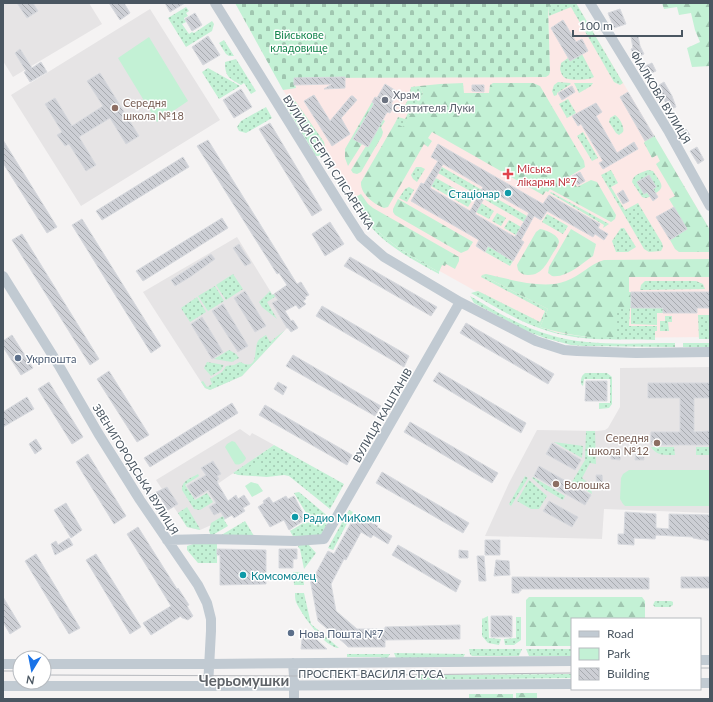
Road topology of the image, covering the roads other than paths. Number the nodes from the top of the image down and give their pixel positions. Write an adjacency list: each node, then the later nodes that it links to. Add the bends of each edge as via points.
1 (215, 3): 5 (street, ВУЛИЦЯ СЕРГІЯ СЛІСАРЕНКА, via 361,237 384,257)
2 (590, 3): 3 (street, ФІАЛКОВА ВУЛИЦЯ, via 669,132)
3 (710, 206)
4 (3, 276): 7 (street, ЗВЕНИГОРОДСЬКА ВУЛИЦЯ)
5 (460, 302): 6 (street, ВУЛИЦЯ СЕРГІЯ СЛІСАРЕНКА, via 536,341 564,350); 7 (street, ВУЛИЦЯ КАШТАНІВ, via 324,539)
6 (710, 352)
7 (167, 540): 11 (street, ЗВЕНИГОРОДСЬКА ВУЛИЦЯ, via 198,585 207,603 211,619)
8 (571, 661): 9 (street, ПРОСПЕКТ ВАСИЛЯ СТУСА)
9 (293, 663): 11 (street, ПРОСПЕКТ ВАСИЛЯ СТУСА); 15 (street)
10 (52, 664): 11 (street, ПРОСПЕКТ ВАСИЛЯ СТУСА)
11 (208, 664): 14 (street, ЗВЕНИГОРОДСЬКА ВУЛИЦЯ)
12 (571, 684): 15 (street, ПРОСПЕКТ ВАСИЛЯ СТУСА)
13 (3, 686): 14 (street, ПРОСПЕКТ ВАСИЛЯ СТУСА)
14 (208, 686): 15 (street, ПРОСПЕКТ ВАСИЛЯ СТУСА)
15 (294, 686): 16 (street)
16 (294, 699)

